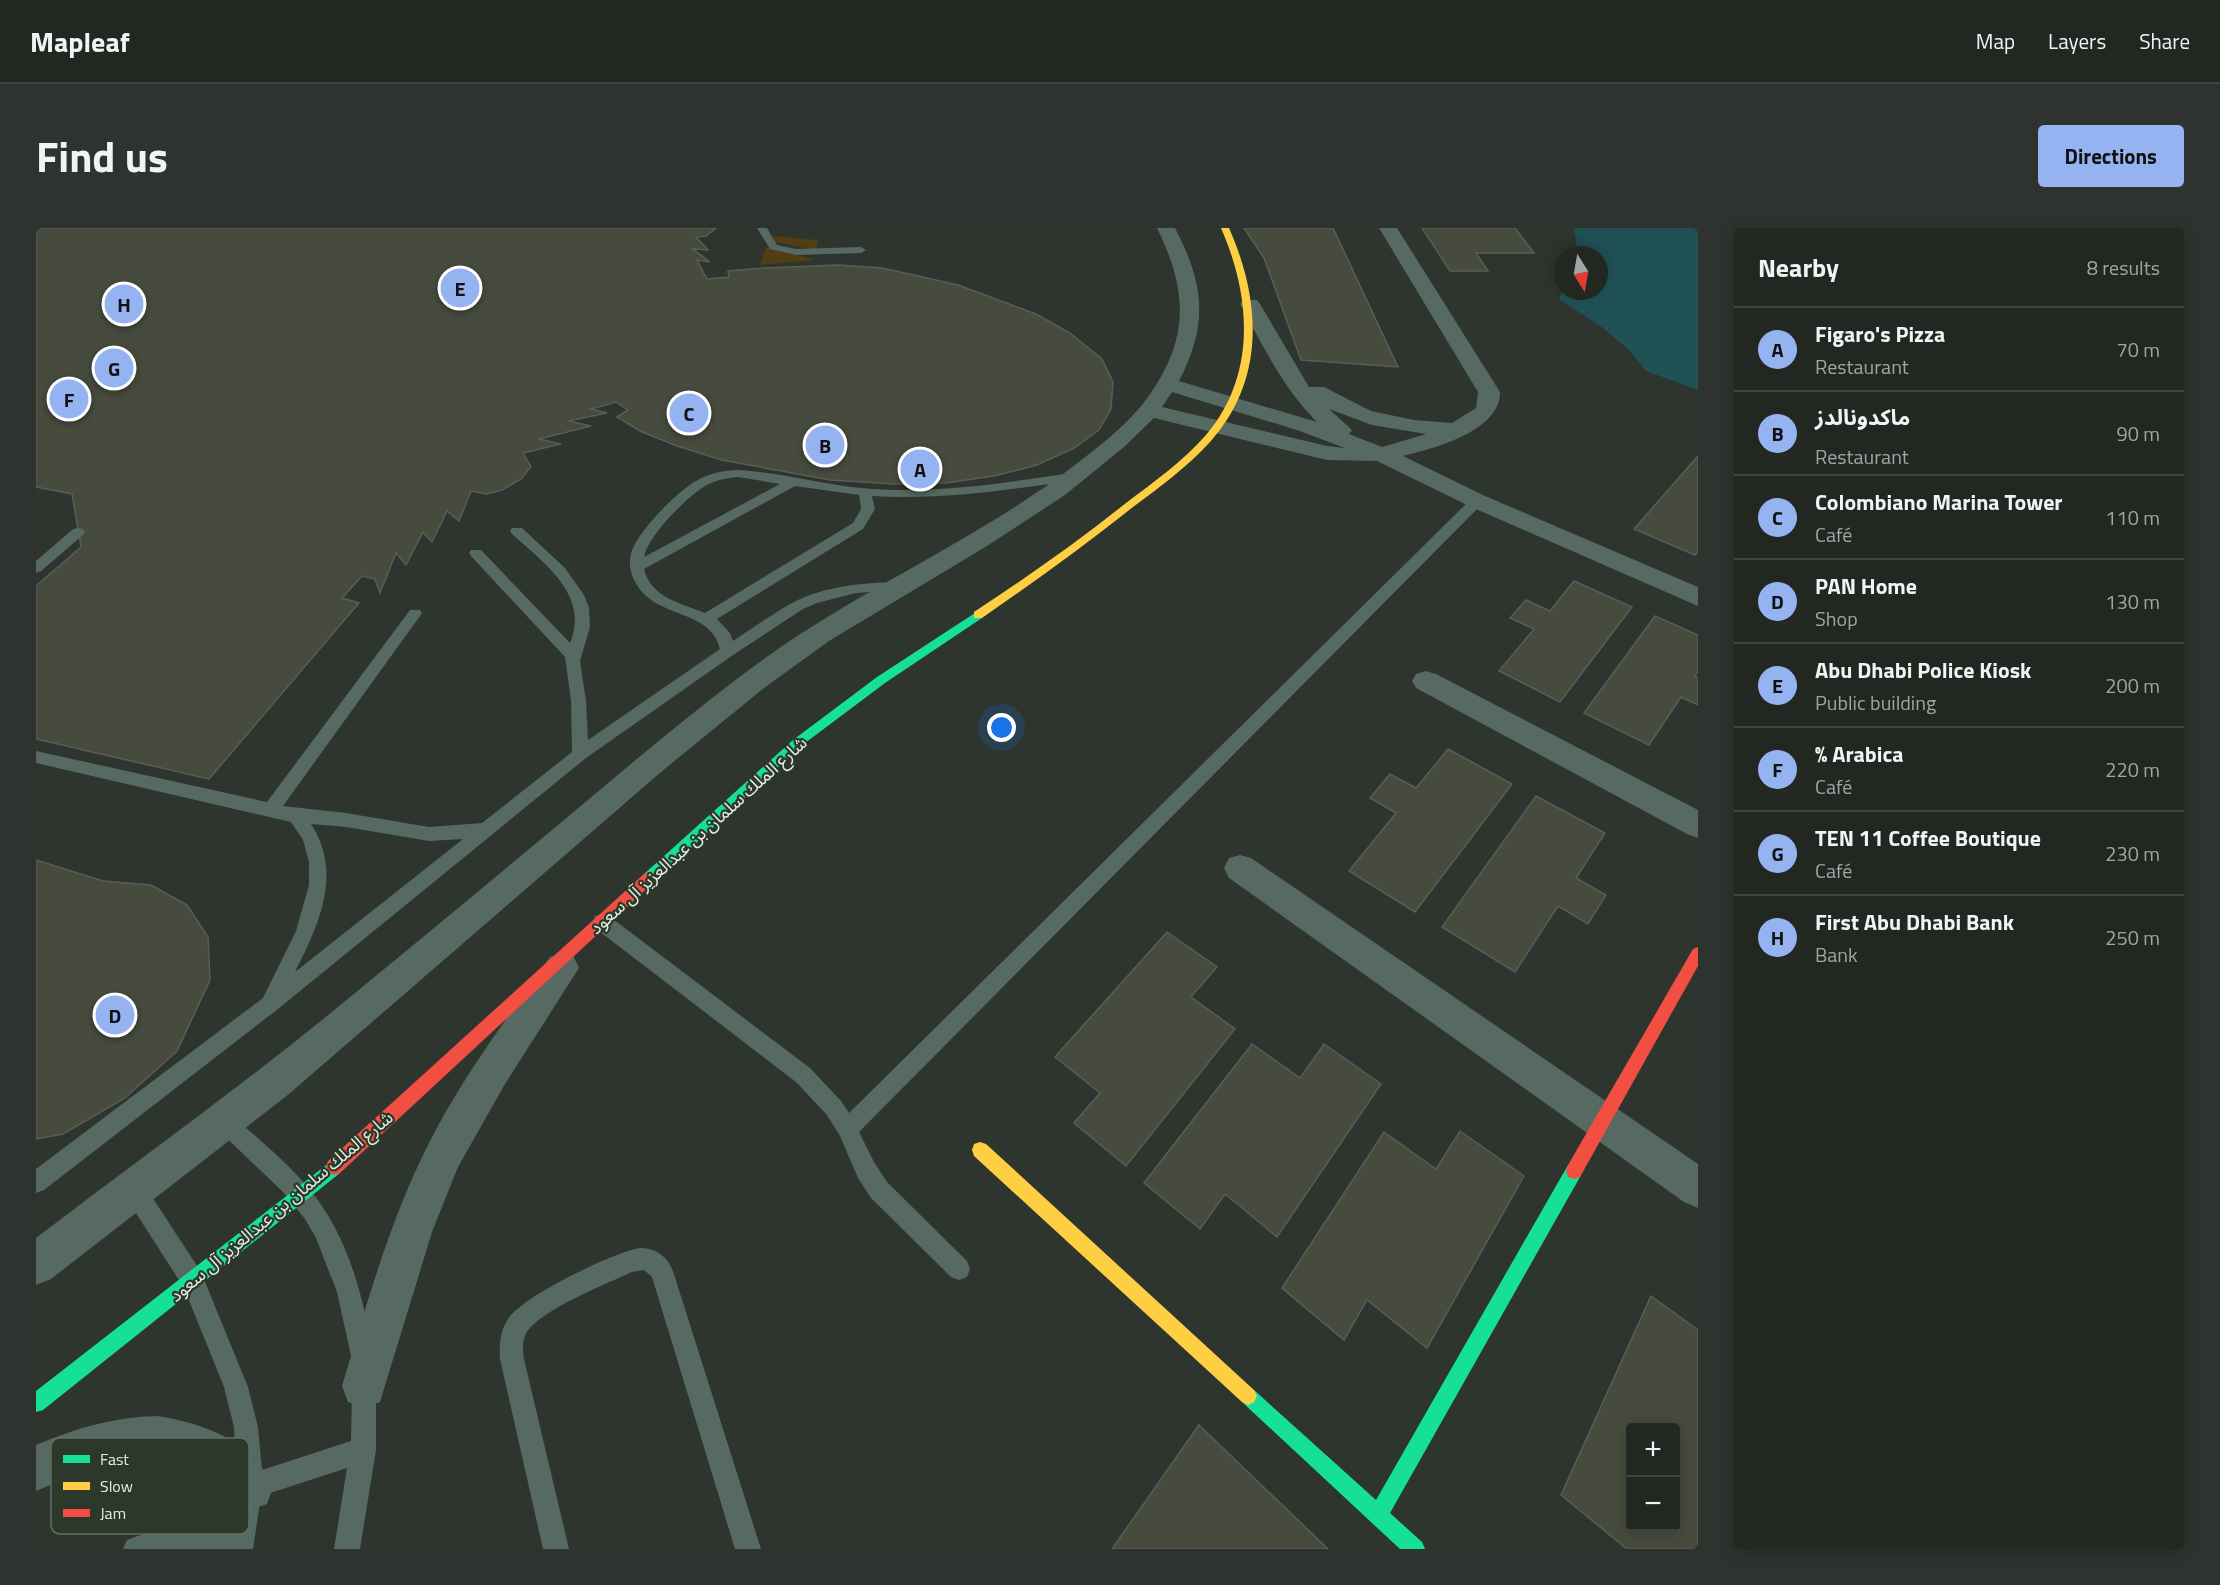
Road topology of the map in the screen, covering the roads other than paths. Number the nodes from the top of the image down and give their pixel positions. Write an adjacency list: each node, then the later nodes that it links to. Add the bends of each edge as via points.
1 (762, 228): 5 (lane, via 773,247 796,252)
2 (1166, 228): 8 (street, via 1184,264 1191,292 1187,334)
3 (1226, 228): 6 (street, شارع الملك سلمان بن عبدالعزيز آل سعود, via 1239,257)
4 (1388, 228): 12 (street, via 1490,392 1487,410)
5 (861, 250)
6 (1250, 304): 7 (street); 9 (street, شارع الملك سلمان بن عبدالعزيز آل سعود, via 1250,335)
7 (1284, 368): 12 (street, via 1332,402 1368,417 1410,426); 13 (street, via 1324,418)
8 (1167, 384): 9 (street); 10 (street)
9 (1232, 402): 11 (street, شارع الملك سلمان بن عبدالعزيز آل سعود); 13 (street)
10 (1149, 410): 11 (street); 14 (street)
11 (1217, 427): 13 (street, via 1340,455); 37 (street, شارع الملك سلمان بن عبدالعزيز آل سعود, via 1087,541 902,664 795,745)
12 (1457, 429): 13 (street, via 1430,442)
13 (1378, 453): 17 (street)
14 (1076, 476): 16 (lane, via 965,490); 23 (street, via 994,531)
15 (793, 482): 16 (lane); 21 (lane); 21 (lane, via 736,474 696,486 647,536)
16 (865, 492): 26 (lane, via 868,509 858,526)
17 (1477, 501): 24 (street); 42 (lane)
18 (517, 531): 28 (lane, via 577,594 583,623)
19 (78, 532): 22 (lane)
20 (476, 553): 28 (lane)
21 (637, 567): 26 (lane, via 640,579 654,598 679,611)
22 (36, 568)
23 (897, 587): 27 (lane, via 856,588 812,600); 40 (street, via 785,658 728,701 281,1077)
24 (1698, 597)
25 (415, 613): 32 (lane)
26 (707, 618): 27 (lane, via 723,632)
27 (728, 651): 30 (lane)
28 (573, 656): 30 (lane)
29 (1426, 681): 34 (street)
30 (580, 754): 35 (lane)
31 (36, 757): 32 (lane)
32 (271, 810): 33 (lane)
33 (297, 816): 35 (lane, via 429,834); 39 (lane, via 318,849 319,891)
34 (1698, 825)
35 (484, 830): 39 (lane)
36 (1240, 868): 41 (street)
37 (590, 933): 42 (lane, via 802,1075 834,1108); 47 (street, شارع الملك سلمان بن عبدالعزيز آل سعود, via 349,1154); 51 (street, via 495,1067 431,1181 408,1239)
38 (1698, 953): 41 (street)
39 (271, 1003): 44 (lane)
40 (222, 1120): 45 (street); 47 (lane)
41 (1602, 1123): 46 (street); 60 (street)
42 (847, 1129): 49 (lane, via 879,1190)
43 (980, 1150): 60 (street)
44 (36, 1181)
45 (133, 1188): 48 (street); 50 (lane)
46 (1698, 1188)
47 (300, 1194): 50 (street, شارع الملك سلمان بن عبدالعزيز آل سعود); 51 (lane, via 323,1229 342,1271 357,1328)
48 (36, 1264)
49 (959, 1269)
50 (194, 1280): 52 (street, شارع الملك سلمان بن عبدالعزيز آل سعود); 53 (lane, via 236,1387)
51 (364, 1386): 54 (lane)
52 (36, 1403)
53 (247, 1438)
54 (363, 1450): 58 (lane); 63 (lane)
55 (51, 1462): 56 (street)
56 (36, 1468)
57 (249, 1472): 58 (lane)
58 (250, 1487): 59 (lane)
59 (249, 1493)
60 (1378, 1515): 66 (street)
61 (241, 1545): 62 (lane, via 179,1539)
62 (136, 1549)
63 (347, 1549)
64 (556, 1549): 65 (lane, via 511,1343 516,1327 530,1310 643,1258 655,1262 662,1271)
65 (748, 1549)
66 (1415, 1549)

